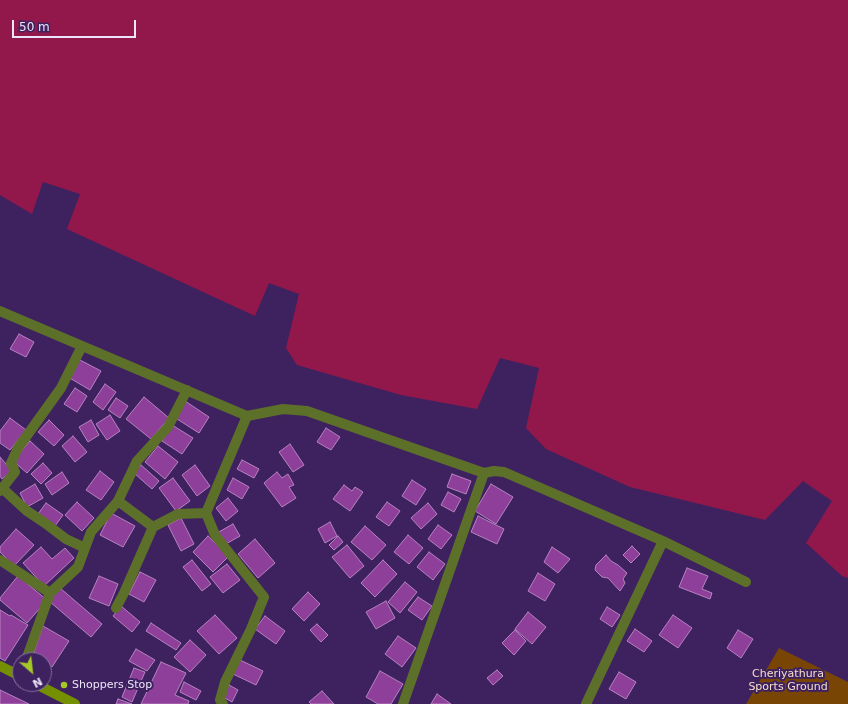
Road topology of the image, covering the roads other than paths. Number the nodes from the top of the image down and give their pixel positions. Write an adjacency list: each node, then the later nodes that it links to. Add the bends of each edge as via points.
1 (0, 311): 2 (street)
2 (82, 346): 3 (street); 6 (street, via 61,388 18,448 11,463 14,472)
3 (187, 390): 4 (street); 7 (street, via 168,427 137,461)
4 (247, 416): 5 (street, via 283,409 307,411); 8 (street)
5 (484, 473): 10 (street, via 504,472); 22 (street)
6 (1, 490): 11 (street, via 66,539)
7 (118, 501): 9 (street); 11 (street, via 91,532)
8 (206, 513): 9 (street, via 178,514); 21 (street, via 215,536 264,596 225,682 220,700)
9 (153, 527): 15 (street)
10 (663, 541): 13 (street); 23 (street)
11 (85, 548): 14 (street, via 78,567)
12 (0, 560): 14 (street)
13 (746, 582)
14 (50, 593): 16 (street)
15 (116, 608)
16 (29, 652)
17 (0, 666): 18 (main road)
18 (12, 671)
19 (52, 692): 20 (main road)
20 (75, 704)
21 (223, 704)
22 (403, 704)
23 (586, 704)

